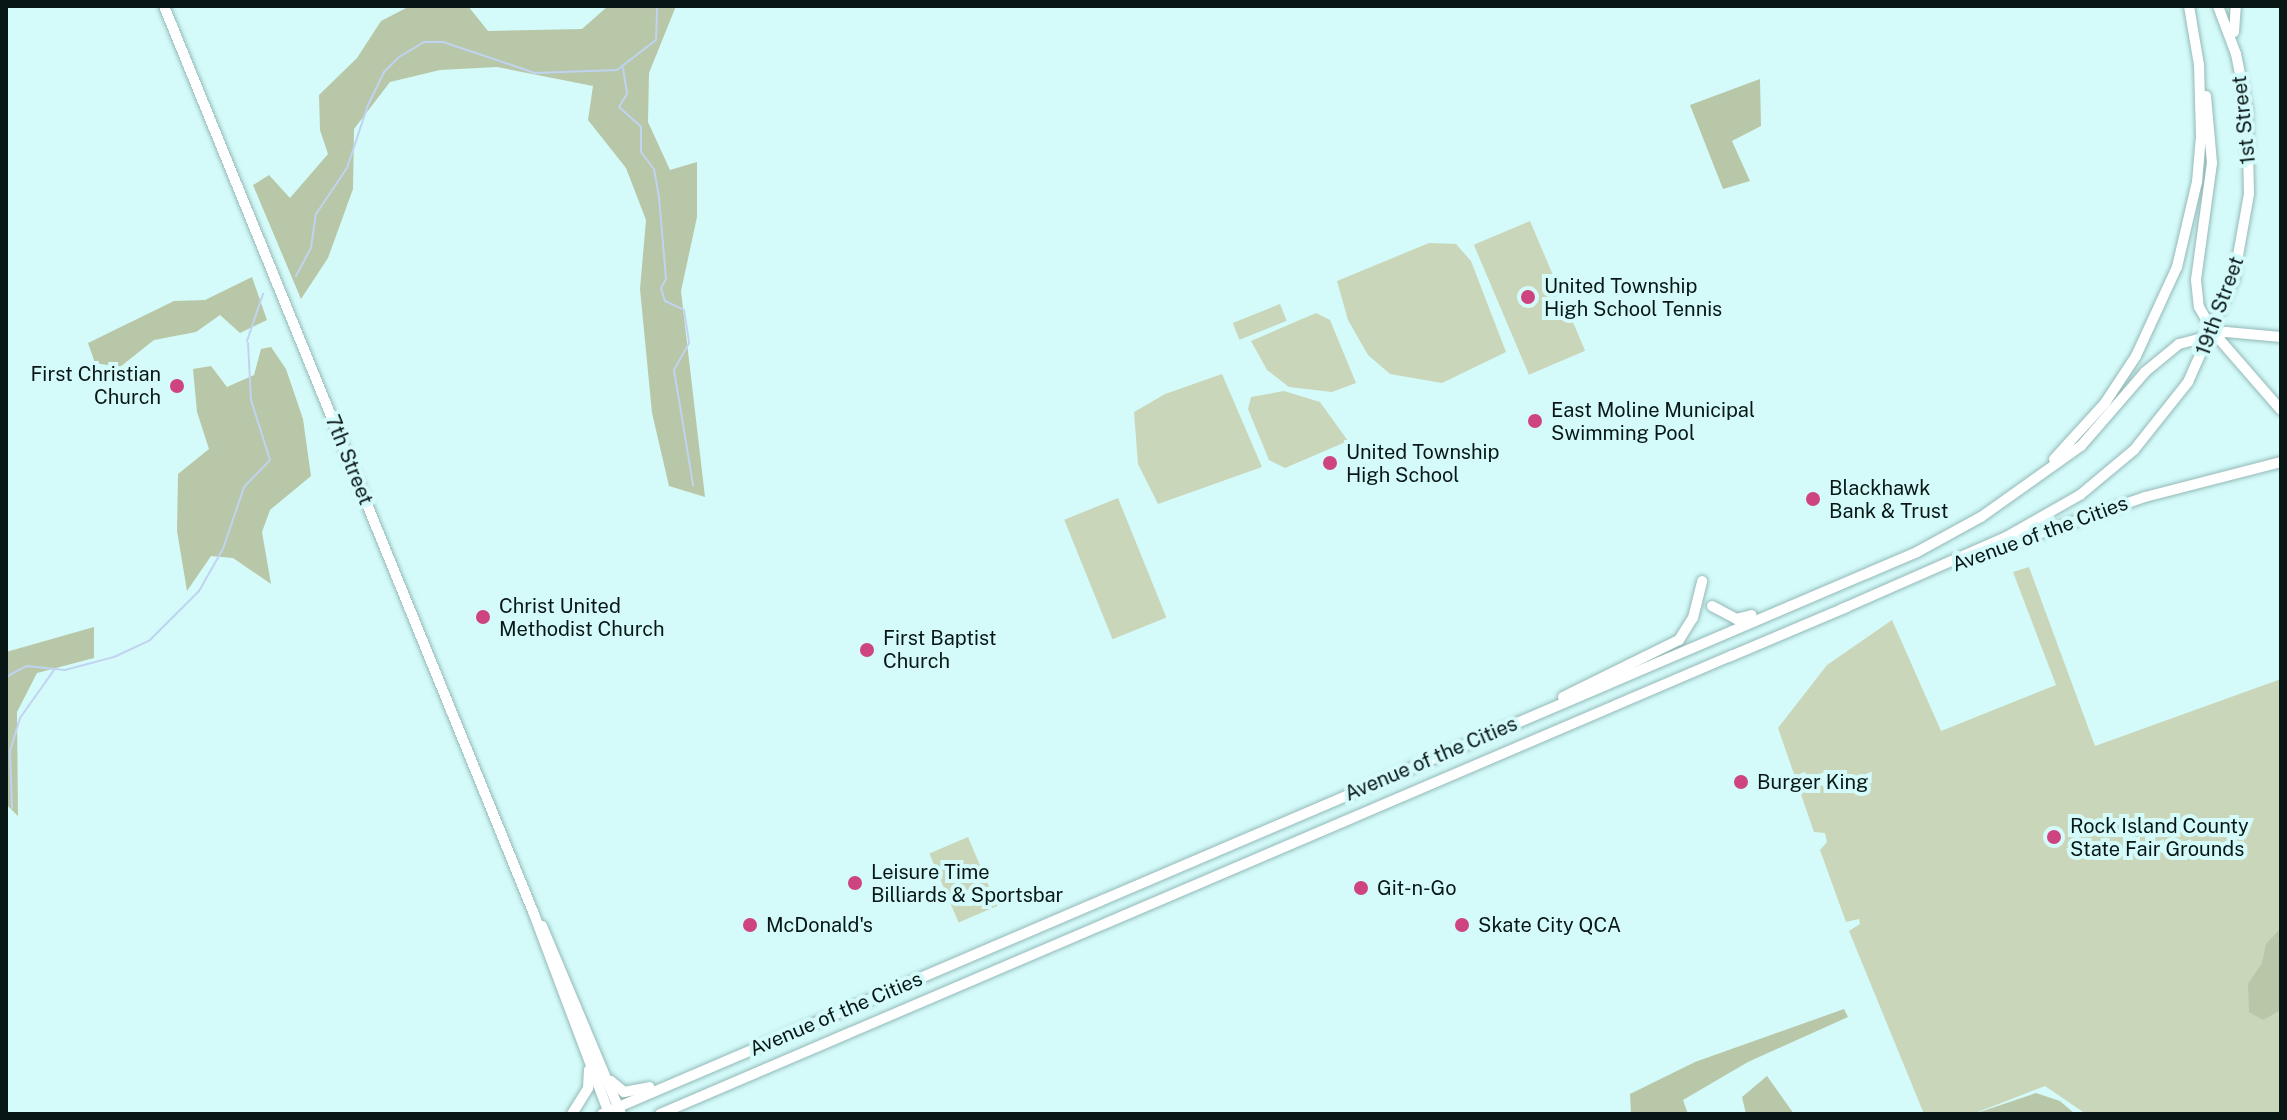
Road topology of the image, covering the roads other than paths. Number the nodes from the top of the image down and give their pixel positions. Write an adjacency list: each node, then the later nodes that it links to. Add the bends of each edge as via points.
1 (164, 6): 20 (main road, 7th Street)
2 (2192, 6): 5 (main road)
3 (2218, 6): 6 (main road, 1st Street, via 2247,109)
4 (2236, 6): 6 (main road, via 2231,21 2254,126)
5 (2197, 51): 8 (main road, via 2212,163 2196,289); 12 (main road, via 2199,167 2172,280 2136,356 2105,403)
6 (2249, 194): 7 (main road, 1st Street)
7 (2244, 237): 8 (main road, 19th Street)
8 (2214, 333): 9 (main road, Avenue of the Cities); 10 (main road); 12 (main road, Avenue of the Cities, via 2162,356 2081,446); 16 (main road, 19th Street, via 2188,382 2145,439 2080,495 2006,537)
9 (2281, 337)
10 (2281, 410)
11 (2281, 462): 16 (main road, Avenue of the Cities, via 2145,497)
12 (2026, 485): 13 (main road, Avenue of the Cities, via 1954,534)
13 (1903, 558): 15 (main road, via 1745,618 1732,618); 19 (main road, Avenue of the Cities)
14 (1702, 581): 19 (main road, via 1693,618 1672,646 1586,684)
15 (1712, 606)
16 (1842, 609): 17 (main road, Avenue of the Cities)
17 (1716, 663): 18 (main road, Avenue of the Cities); 25 (main road, Avenue of the Cities)
18 (1583, 720)
19 (1519, 722): 21 (main road, Avenue of the Cities)
20 (534, 914): 22 (main road, 7th Street); 23 (main road, 7th Street)
21 (760, 1046): 23 (main road, via 640,1090 620,1091); 24 (main road, Avenue of the Cities)
22 (589, 1060): 24 (main road, 7th Street); 26 (main road, via 588,1088)
23 (605, 1074): 24 (main road, 7th Street)
24 (612, 1112)
25 (664, 1113)
26 (572, 1114)

